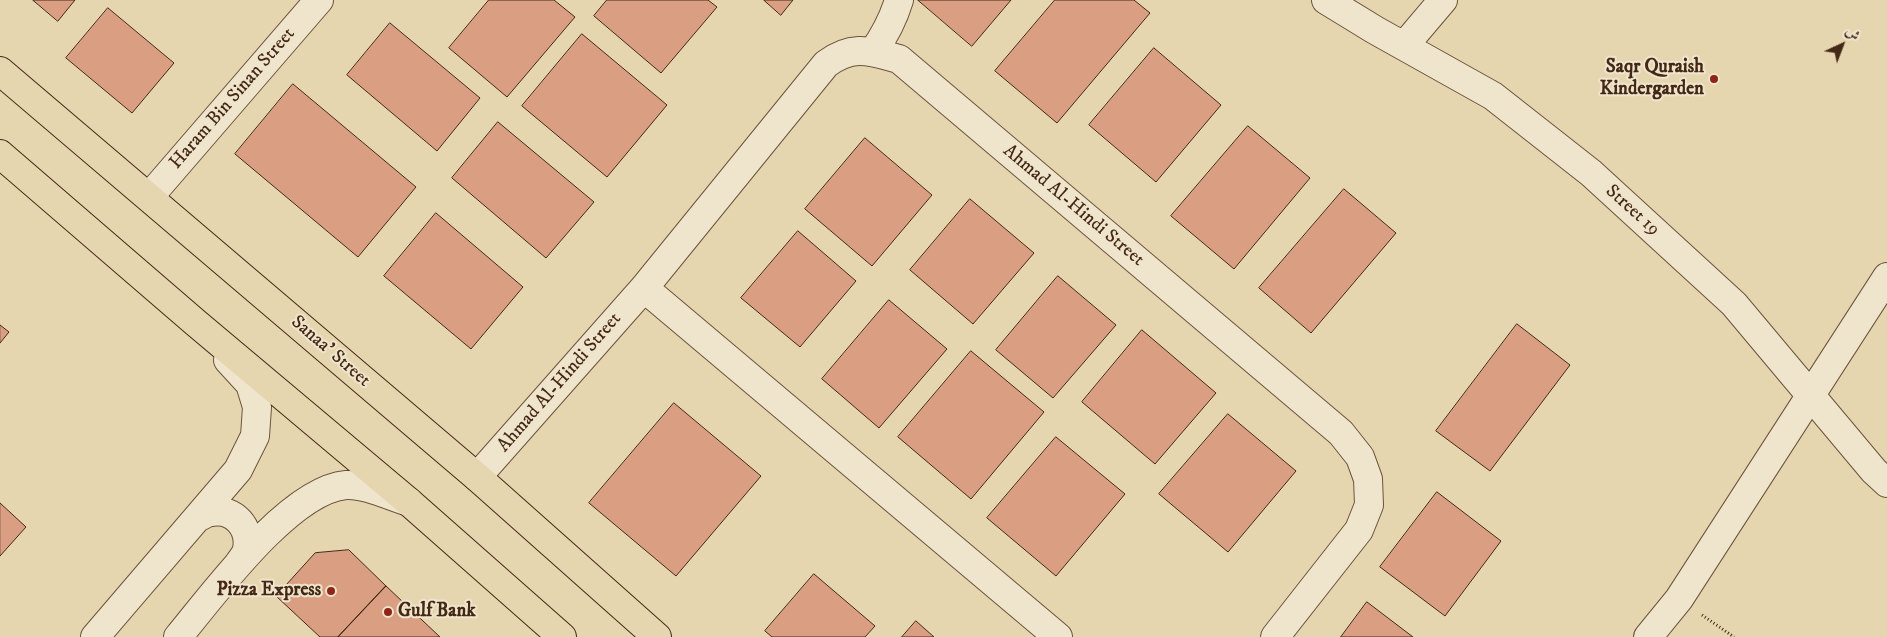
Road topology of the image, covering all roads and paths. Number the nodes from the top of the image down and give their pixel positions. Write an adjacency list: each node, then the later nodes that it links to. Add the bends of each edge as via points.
1 (899, 0): 6 (street, via 886,34)
2 (1326, 0): 5 (street, Street 19)
3 (1443, 0): 5 (street)
4 (316, 1): 9 (street, Haram Bin Sinan Street)
5 (1404, 46): 13 (street, Street 19, via 1493,96 1591,173 1734,304)
6 (873, 52): 11 (street, Ahmad Al-Hindi Street, via 854,50 826,64); 25 (street, Ahmad Al-Hindi Street, via 899,58 1341,433 1360,457 1368,479 1368,505 1359,530)
7 (0, 71): 9 (main road, Sanaa' Street)
8 (0, 154): 12 (main road)
9 (149, 196): 14 (main road, Sanaa' Street)
10 (1887, 277): 13 (street)
11 (644, 288): 14 (street, Ahmad Al-Hindi Street); 24 (street)
12 (196, 323): 16 (main road); 17 (street, via 250,384 257,407 255,436 238,470)
13 (1811, 394): 15 (street, Street 19, via 1874,471); 19 (street)
14 (477, 477): 23 (main road, Sanaa' Street)
15 (1887, 482)
16 (409, 502): 18 (street, via 366,488 346,486 320,492 285,516); 22 (main road)
17 (197, 518): 18 (street, via 211,512 227,513 241,521 248,535 247,551); 20 (street)
18 (239, 564): 21 (street)
19 (1679, 599): 26 (street); 27 (path)
20 (95, 637)
21 (178, 637)
22 (562, 637)
23 (657, 637)
24 (1058, 637)
25 (1275, 637)
26 (1648, 637)
27 (1734, 637)

